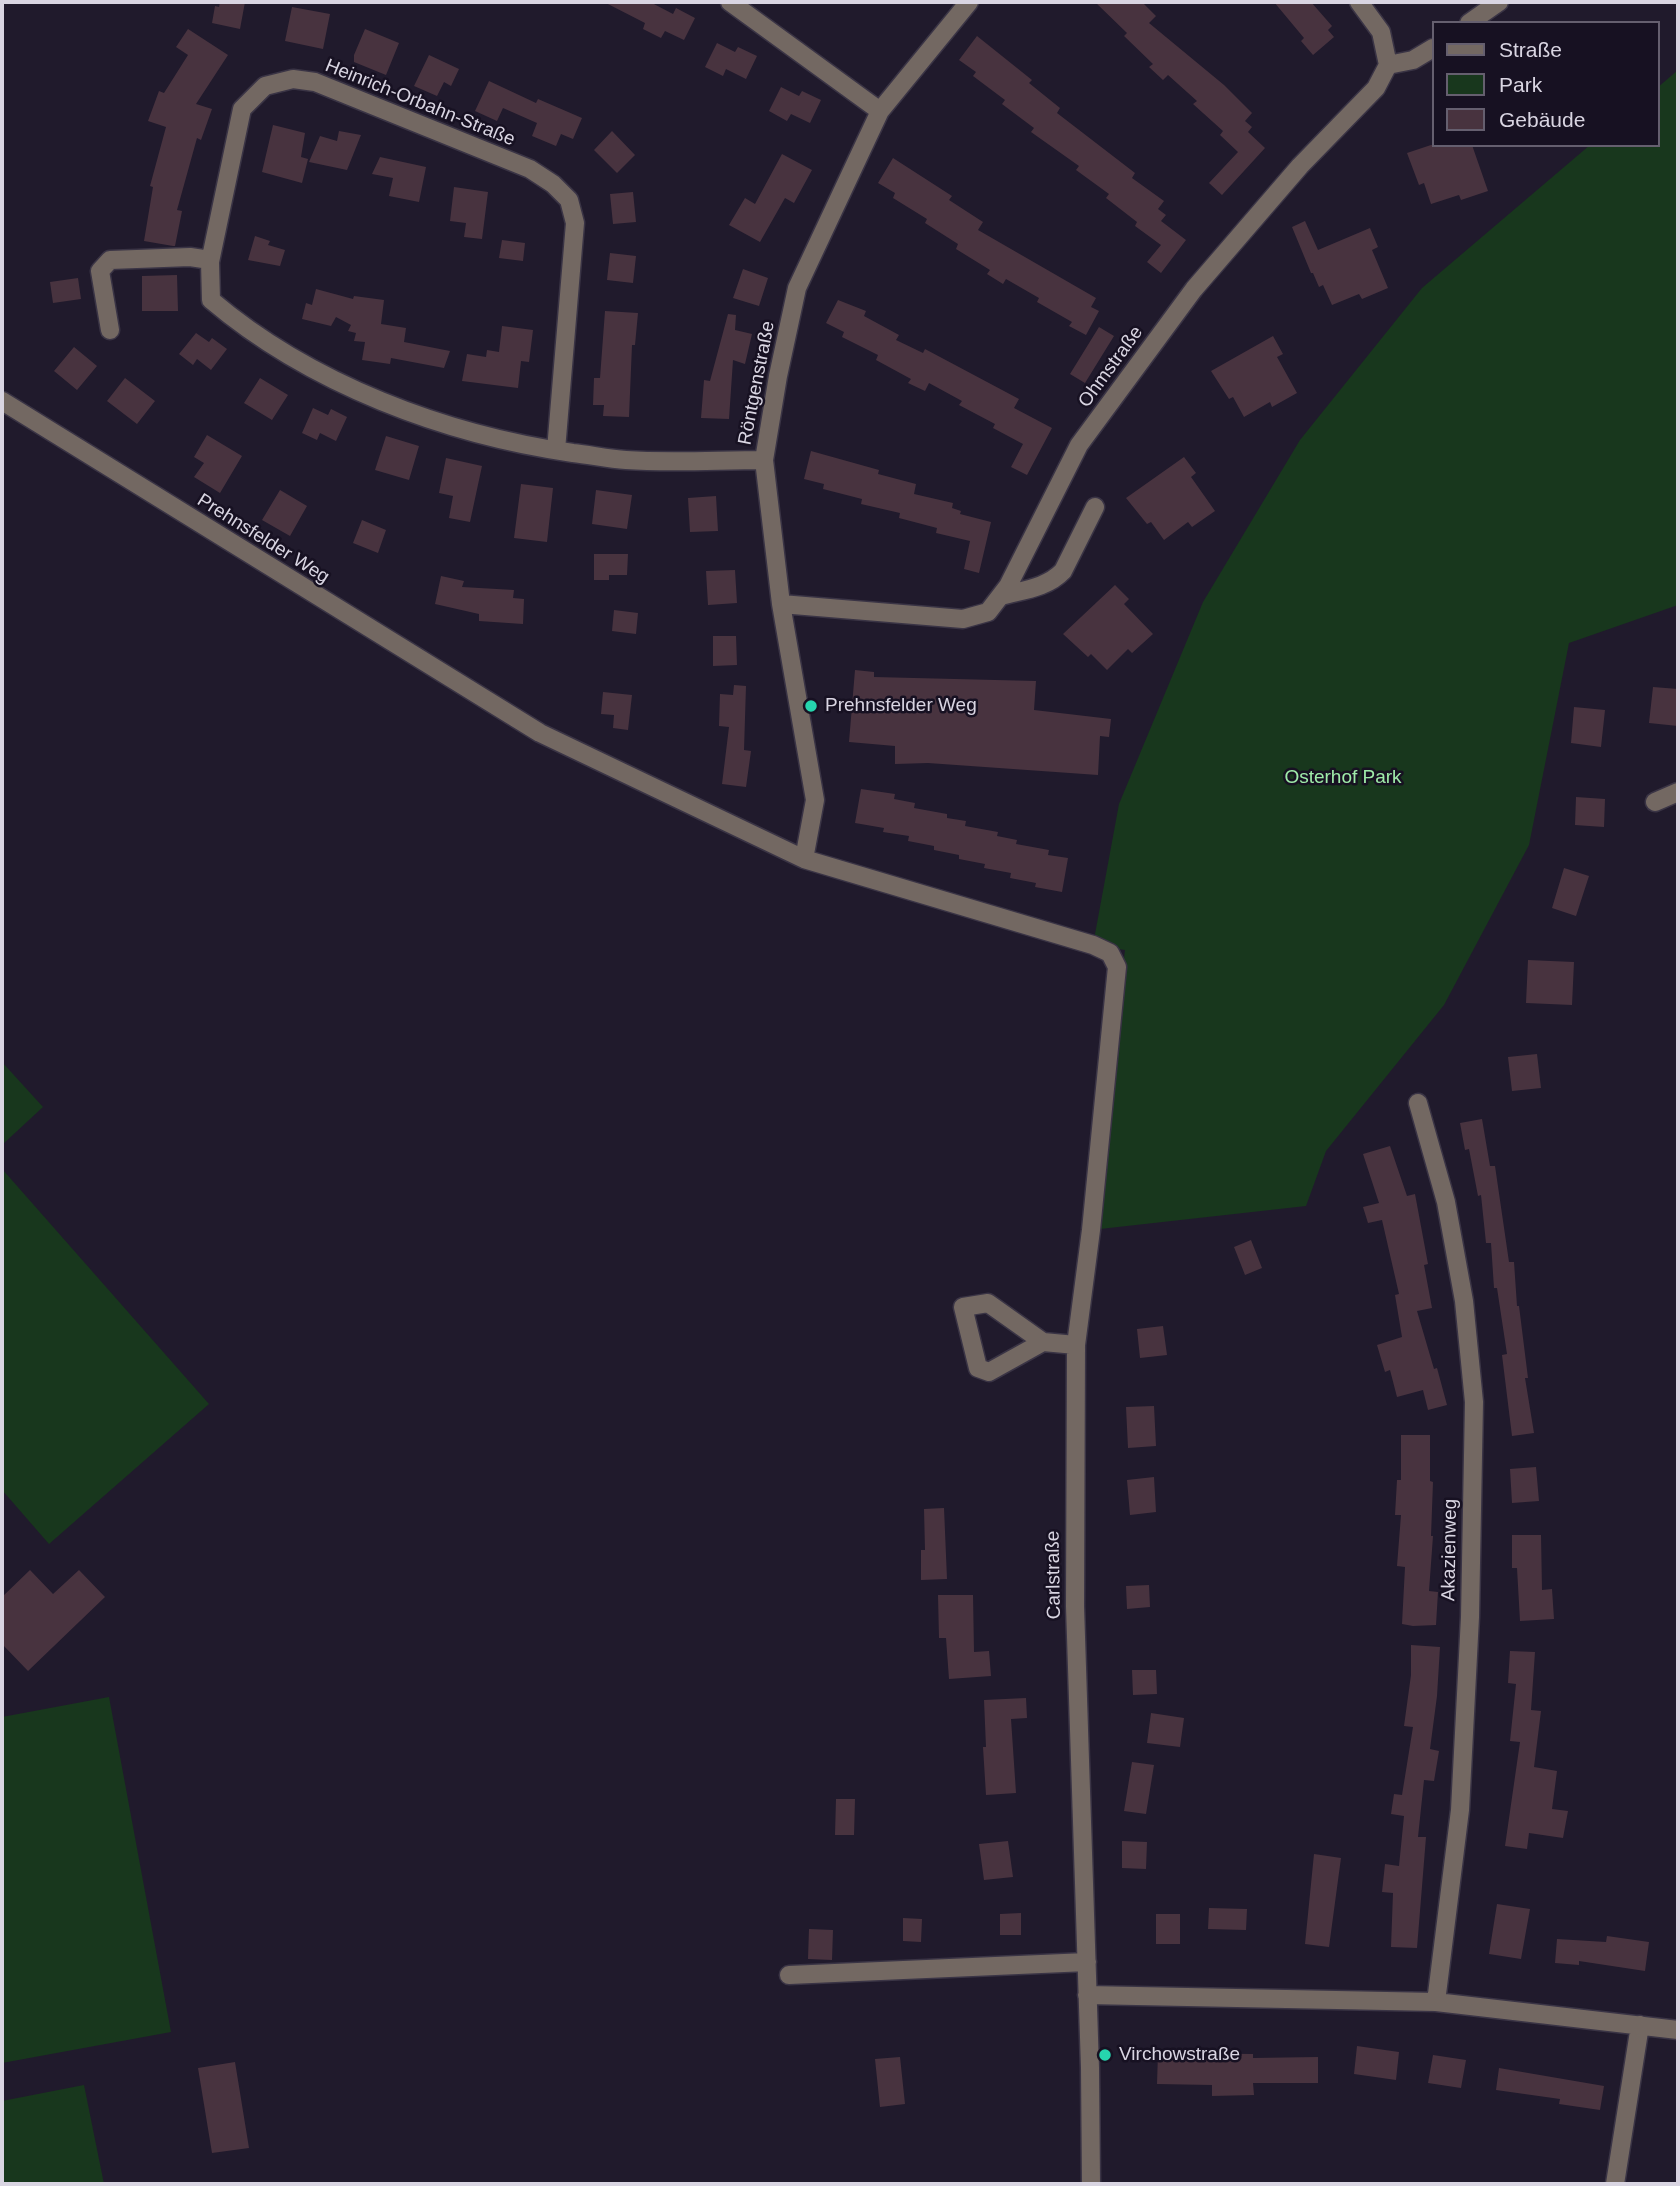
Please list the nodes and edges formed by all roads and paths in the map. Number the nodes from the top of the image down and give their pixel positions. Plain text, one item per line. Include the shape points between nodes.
1 (730, 2) edge
2 (969, 2) edge
3 (1359, 2) edge
4 (1499, 2) edge
5 (1472, 21) edge
6 (1432, 49) edge
7 (1388, 65) junction
8 (880, 110) junction
9 (210, 260) junction
10 (110, 330) dead end
11 (2, 401) edge
12 (556, 450) junction
13 (764, 460) junction
14 (1095, 507) dead end
15 (1001, 596) junction
16 (781, 604) junction
17 (1678, 792) edge
18 (1655, 802) dead end
19 (804, 859) junction
20 (1117, 967) joint
21 (1418, 1103) dead end
22 (1043, 1342) junction
23 (1076, 1345) junction
24 (1087, 1962) junction
25 (789, 1975) dead end
26 (1087, 1995) junction
27 (1436, 2002) junction
28 (1640, 2025) junction
29 (1678, 2030) edge
30 (1091, 2184) edge
31 (1615, 2184) edge

1 - 8 street
2 - 8 street, Röntgenstraße
3 - 7 street via 1381,32
4 - 5 street
6 - 7 street via 1413,60
7 - 15 street, Ohmstraße via 1376,88 1300,166 1194,289 1079,445
8 - 13 street, Röntgenstraße via 797,288
9 - 10 street via 110,260 100,271
9 - 12 street, Heinrich-Orbahn-Straße via 211,300 237,322 312,368 408,412 488,437
9 - 12 street, Heinrich-Orbahn-Straße via 242,109 265,86 293,79 315,82 530,169 569,200 575,223
11 - 19 street, Prehnsfelder Weg via 540,733
12 - 13 street, Heinrich-Orbahn-Straße via 625,460
13 - 16 street, Röntgenstraße
14 - 15 street via 1056,579
15 - 16 street, Ohmstraße via 988,612 963,620
16 - 19 street, Röntgenstraße via 815,800
17 - 18 street
19 - 20 street, Prehnsfelder Weg via 1093,945 1111,953
20 - 23 street, Carlstraße
21 - 27 street, Akazienweg via 1448,1214 1464,1301 1474,1402 1461,1797
22 - 22 street via 988,1303 963,1307 978,1368 989,1372
22 - 23 street
23 - 24 street, Carlstraße via 1075,1606
24 - 25 street
24 - 26 street, Carlstraße
26 - 27 street
26 - 30 street, Carlstraße
27 - 28 street
28 - 29 street
28 - 31 street

